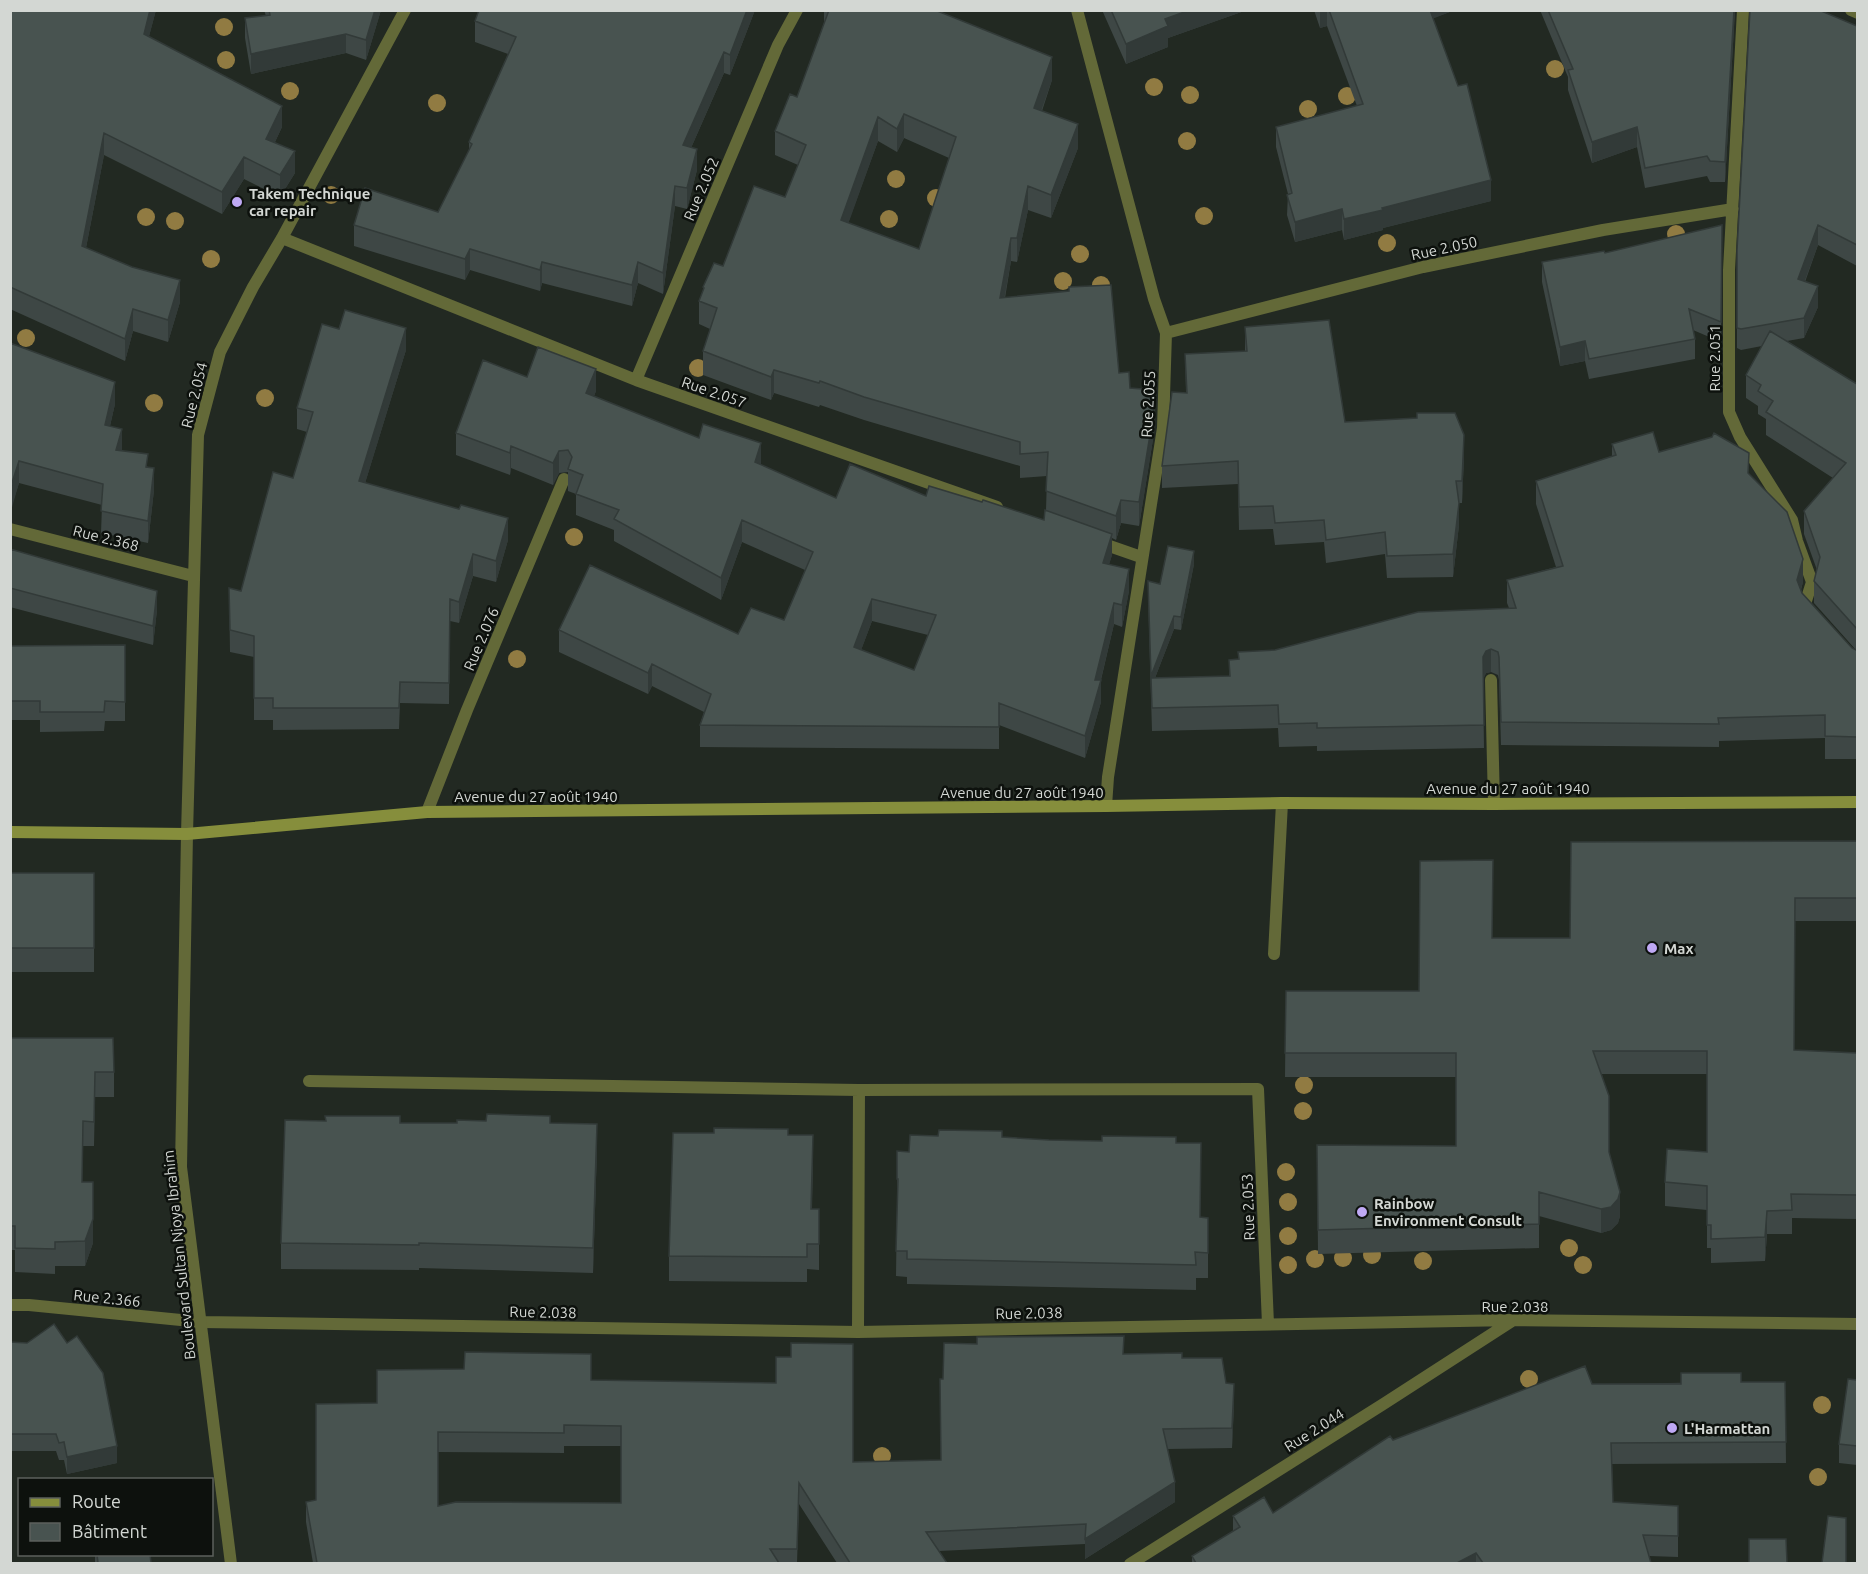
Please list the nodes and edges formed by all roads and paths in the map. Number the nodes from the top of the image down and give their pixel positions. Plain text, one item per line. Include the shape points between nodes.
1 (405, 10) edge
2 (797, 10) edge
3 (1077, 10) edge
4 (1743, 10) edge
5 (1851, 10) edge
6 (1857, 13) edge
7 (1733, 209) junction
8 (282, 238) junction
9 (1166, 333) junction
10 (636, 380) junction
11 (564, 479) edge
12 (1007, 510) edge
13 (10, 529) edge
14 (1085, 538) edge
15 (1142, 557) junction
16 (193, 576) junction
17 (1817, 621) edge
18 (1491, 680) edge
19 (1857, 802) edge
20 (1282, 803) junction
21 (1494, 804) junction
22 (1106, 806) junction
23 (427, 812) junction
24 (10, 832) edge
25 (187, 834) junction
26 (1274, 954) dead end
27 (309, 1081) dead end
28 (859, 1090) junction
29 (10, 1305) edge
30 (1513, 1320) junction
31 (201, 1322) junction
32 (1268, 1323) junction
33 (1857, 1324) edge
34 (858, 1332) junction
35 (231, 1563) edge
36 (1130, 1563) edge

1 - 8 street, Rue 2.054
2 - 10 street, Rue 2.052 via 778,45
3 - 9 street, Rue 2.055
4 - 7 street, Rue 2.051
5 - 6 street
7 - 9 street, Rue 2.050 via 1603,230 1423,267
7 - 17 street, Rue 2.051 via 1729,412 1740,437 1792,520 1812,582 1805,604
8 - 10 street, Rue 2.057
8 - 16 street, Rue 2.054 via 220,352 198,435
9 - 15 street, Rue 2.055 via 1163,428
10 - 12 street, Rue 2.057
11 - 23 street, Rue 2.076
13 - 16 street, Rue 2.368
14 - 15 street
15 - 22 street, Rue 2.055
16 - 25 street, Rue 2.054
18 - 21 street
19 - 21 main road, Avenue du 27 août 1940
20 - 21 main road, Avenue du 27 août 1940
20 - 22 main road, Avenue du 27 août 1940
20 - 26 street
22 - 23 main road, Avenue du 27 août 1940
23 - 25 main road, Avenue du 27 août 1940
24 - 25 main road, Avenue du 27 août 1940
25 - 31 street, Boulevard Sultan Njoya Ibrahim via 181,1167
27 - 28 street
28 - 32 street, Rue 2.053 via 1258,1089
28 - 34 street
29 - 31 street, Rue 2.366
30 - 32 street, Rue 2.038
30 - 33 street, Rue 2.038
30 - 36 street, Rue 2.044
31 - 34 street, Rue 2.038
31 - 35 street, Boulevard Sultan Njoya Ibrahim
32 - 34 street, Rue 2.038

